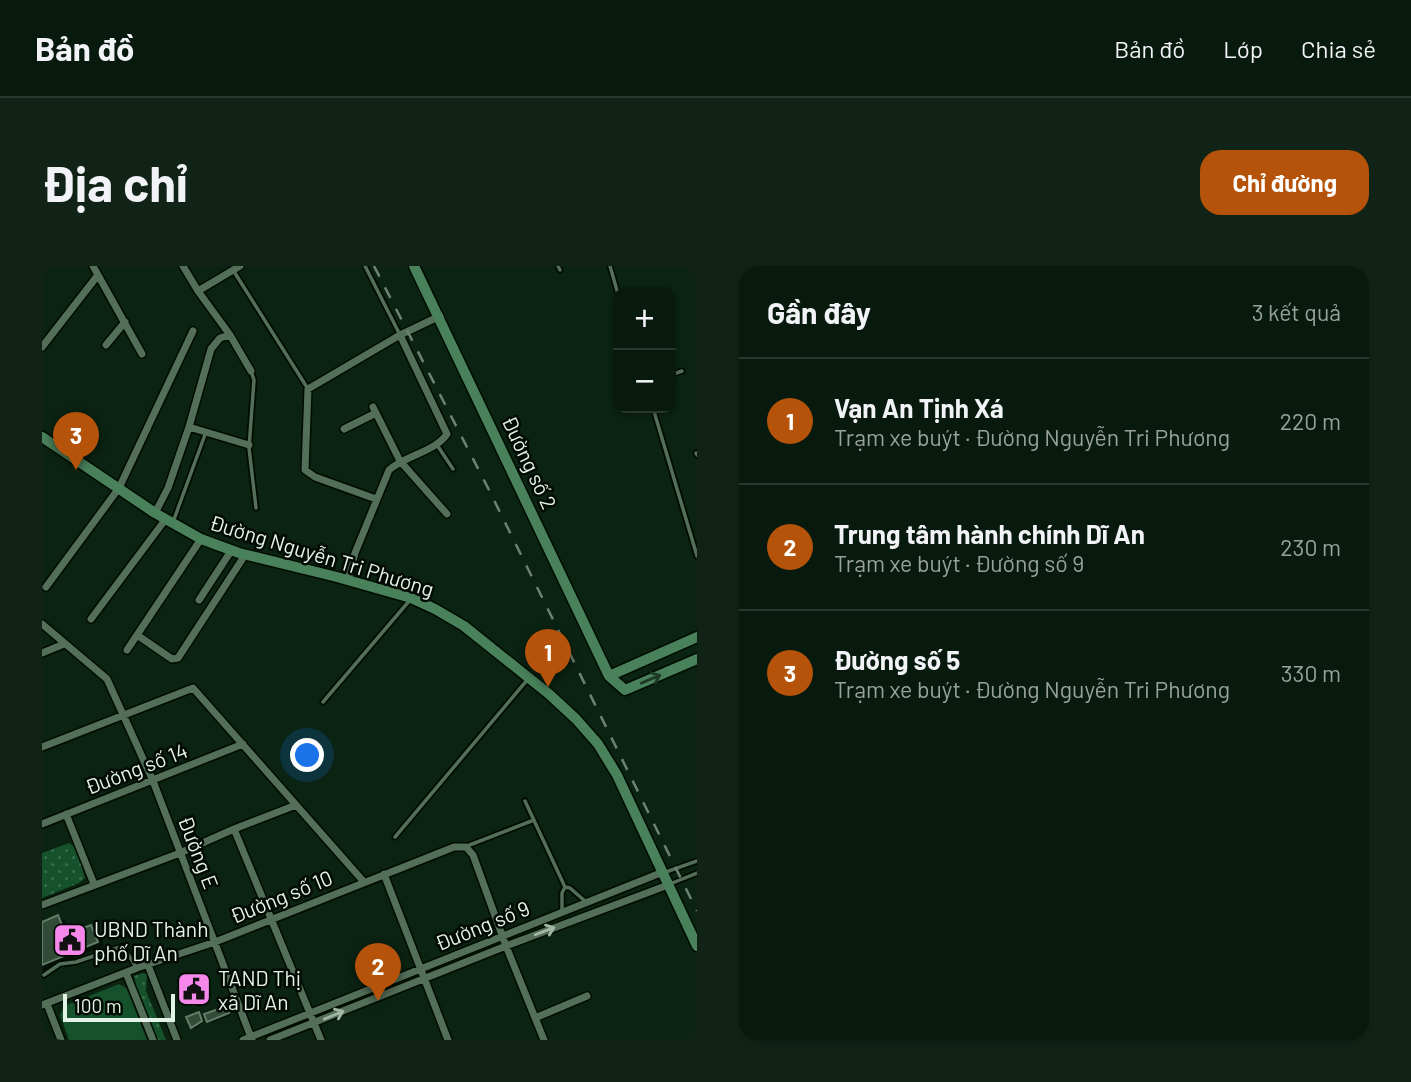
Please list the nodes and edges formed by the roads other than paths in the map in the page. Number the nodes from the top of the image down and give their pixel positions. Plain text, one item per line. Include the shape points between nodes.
1 (93, 266) edge
2 (183, 266) edge
3 (365, 266) edge
4 (414, 266) edge
5 (610, 266) edge
6 (236, 268) edge
7 (98, 275) junction
8 (616, 287) edge
9 (198, 291) junction
10 (440, 316) junction
11 (125, 322) junction
12 (193, 331) dead end
13 (230, 335) junction
14 (400, 335) junction
15 (106, 345) dead end
16 (42, 347) edge
17 (142, 354) dead end
18 (251, 371) joint
19 (682, 371) dead end
20 (676, 373) edge
21 (308, 389) junction
22 (654, 413) edge
23 (86, 422) dead end
24 (190, 428) junction
25 (345, 429) dead end
26 (206, 432) junction
27 (42, 437) edge
28 (436, 444) junction
29 (249, 445) junction
30 (68, 454) junction
31 (400, 461) junction
32 (453, 469) dead end
33 (119, 488) junction
34 (376, 499) junction
35 (256, 508) dead end
36 (155, 513) junction
37 (447, 514) dead end
38 (169, 522) junction
39 (201, 540) junction
40 (231, 551) junction
41 (245, 555) junction
42 (697, 556) edge
43 (348, 580) junction
44 (46, 587) dead end
45 (411, 598) junction
46 (199, 600) dead end
47 (91, 619) dead end
48 (42, 624) edge
49 (138, 635) junction
50 (697, 637) edge
51 (64, 644) junction
52 (674, 647) junction
53 (127, 650) dead end
54 (42, 653) edge
55 (697, 659) edge
56 (683, 665) junction
57 (609, 676) junction
58 (529, 678) junction
59 (323, 702) dead end
60 (124, 716) junction
61 (243, 744) junction
62 (42, 747) edge
63 (153, 781) junction
64 (525, 801) dead end
65 (296, 805) junction
66 (66, 814) junction
67 (534, 820) junction
68 (42, 824) edge
69 (234, 829) junction
70 (395, 837) dead end
71 (466, 847) junction
72 (180, 853) junction
73 (697, 861) edge
74 (663, 872) junction
75 (697, 873) edge
76 (384, 874) junction
77 (364, 882) junction
78 (94, 884) junction
79 (668, 885) junction
80 (565, 887) junction
81 (586, 902) junction
82 (42, 905) edge
83 (562, 912) junction
84 (271, 919) junction
85 (502, 936) junction
86 (215, 942) junction
87 (506, 946) junction
88 (697, 946) edge
89 (148, 965) junction
90 (137, 968) junction
91 (421, 969) junction
92 (126, 973) junction
93 (44, 975) dead end
94 (425, 978) junction
95 (586, 996) dead end
96 (44, 1004) edge
97 (310, 1014) junction
98 (535, 1018) junction
99 (314, 1023) junction
100 (249, 1039) edge
101 (61, 1040) edge
102 (153, 1040) edge
103 (177, 1040) edge
104 (270, 1040) edge
105 (321, 1040) edge
106 (448, 1040) edge
107 (544, 1040) edge

1 - 7 street
2 - 9 street
3 - 14 lane
4 - 10 main road, Đường số 2
5 - 8 lane
6 - 9 street
6 - 21 lane
7 - 11 street
7 - 16 street
9 - 13 street
10 - 14 street
10 - 57 main road, Đường số 2
11 - 15 street
11 - 17 street
12 - 33 street
13 - 18 street
13 - 24 street via 220,338 211,349
14 - 21 street
14 - 28 street via 447,429 445,438
18 - 29 lane
19 - 20 lane
21 - 34 street via 305,470
22 - 42 lane
23 - 30 lane
24 - 26 street
24 - 36 street
25 - 31 street via 374,410
26 - 29 street
26 - 38 lane
27 - 30 main road, Đường Nguyễn Tri Phương
28 - 31 street
28 - 32 lane
29 - 35 lane
30 - 33 main road, Đường Nguyễn Tri Phương
31 - 34 street via 386,474
31 - 37 street
33 - 36 main road, Đường Nguyễn Tri Phương
33 - 44 street
34 - 43 street
36 - 38 main road, Đường Nguyễn Tri Phương
38 - 39 main road, Đường Nguyễn Tri Phương
38 - 47 street
39 - 40 main road, Đường Nguyễn Tri Phương
39 - 49 street
40 - 41 main road, Đường Nguyễn Tri Phương
40 - 46 street
41 - 43 main road, Đường Nguyễn Tri Phương
41 - 49 street via 178,657 173,659
43 - 45 main road, Đường Nguyễn Tri Phương
45 - 58 main road, Đường Nguyễn Tri Phương via 456,620
45 - 59 lane
48 - 51 street, Đường E
49 - 53 street
50 - 52 main road
51 - 54 street
51 - 60 street, Đường E via 107,679
52 - 56 main road
52 - 57 main road
55 - 56 main road
57 -> 56 main road via 625,690
58 - 70 lane
58 - 74 main road, Đường Nguyễn Tri Phương via 576,719 605,754
60 - 61 street via 193,688
60 - 62 street
60 - 63 street, Đường E
61 - 63 street, Đường số 14
61 - 65 street
63 - 66 street, Đường số 14
63 - 72 street, Đường E
64 - 67 lane
65 - 69 street
65 - 77 street
66 - 68 street, Đường số 14
66 - 78 street
67 - 71 lane
67 - 80 lane
69 - 72 street
69 - 84 street
71 - 76 street, Đường số 10
71 - 85 street
72 - 78 street
72 - 86 street, Đường E
73 - 74 lane, Đường số 9
74 - 79 main road, Đường Nguyễn Tri Phương
74 - 81 street, Đường số 9
75 - 79 lane, Đường số 9
76 - 77 street, Đường số 10
76 - 91 street
77 - 84 street, Đường số 10
78 - 82 street
87 -> 79 street, Đường số 9
79 - 88 main road, Đường Nguyễn Tri Phương
80 - 81 lane
80 - 83 lane
81 - 83 street, Đường số 9
83 - 85 street, Đường số 9
84 - 86 street, Đường số 10
84 - 97 street
85 - 87 street
85 - 91 street, Đường số 9
86 - 89 street, Đường số 10
86 - 100 street, Đường E
87 - 94 street, Đường số 9
87 - 98 street
89 - 90 street, Đường số 10
89 - 103 street
90 - 92 street, Đường số 10
90 - 93 lane via 123,946 60,964
91 - 94 street
91 - 97 street, Đường số 9
92 - 96 street, Đường số 10
92 - 102 street
99 -> 94 street, Đường số 9
94 - 106 street
95 - 98 street
96 - 101 street
97 - 99 street
97 - 100 street, Đường số 9
98 - 107 street
99 - 104 street, Đường số 9
99 - 105 street

